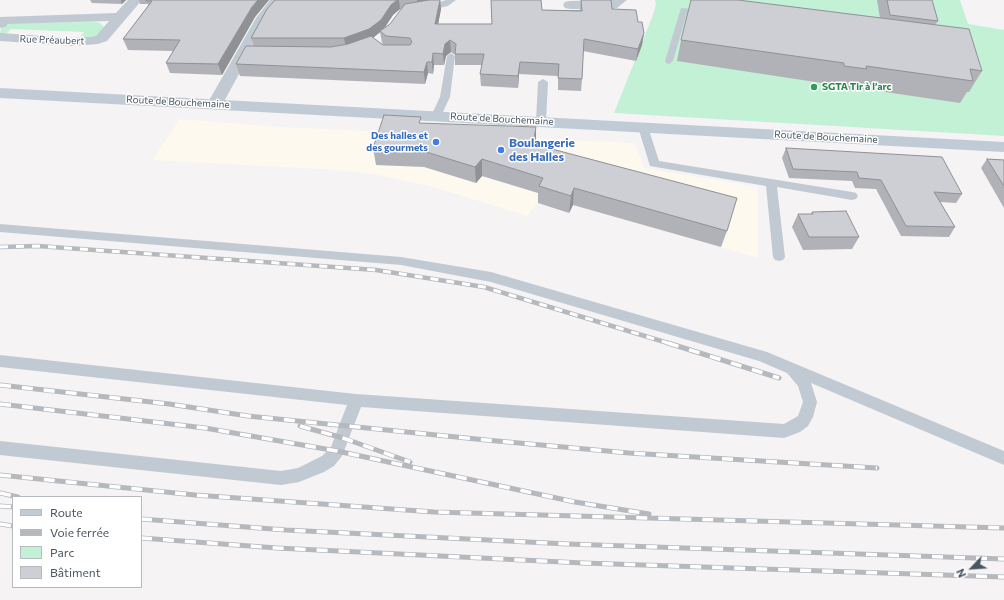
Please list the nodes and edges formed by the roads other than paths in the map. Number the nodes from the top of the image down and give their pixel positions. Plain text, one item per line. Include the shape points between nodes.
1 (134, 0) edge
2 (277, 0) edge
3 (452, 0) edge
4 (620, 0) edge
5 (570, 5) dead end
6 (418, 11) edge
7 (716, 14) edge
8 (119, 18) junction
9 (0, 24) edge
10 (0, 37) edge
11 (451, 56) dead end
12 (669, 61) dead end
13 (543, 82) dead end
14 (0, 93) edge
15 (215, 104) junction
16 (436, 116) junction
17 (541, 121) junction
18 (643, 127) junction
19 (1004, 147) edge
20 (771, 182) junction
21 (852, 196) dead end
22 (0, 228) edge
23 (779, 257) dead end
24 (0, 361) edge
25 (788, 366) junction
26 (356, 400) junction
27 (0, 448) edge
28 (1004, 458) edge

1 - 8 street, Rue Préaubert
2 - 15 street via 263,18 248,53
3 - 6 lane
4 - 5 street via 612,5
7 - 12 lane via 684,10
8 - 9 street, Rue Préaubert via 4,20
8 - 10 street, Rue Préaubert via 102,38 93,41
11 - 16 lane via 445,97
13 - 17 lane
14 - 15 street, Route de Bouchemaine
15 - 16 street, Route de Bouchemaine
16 - 17 street, Route de Bouchemaine
17 - 18 street, Route de Bouchemaine
18 - 19 street, Route de Bouchemaine
18 - 20 lane via 654,164
20 - 21 lane
20 - 23 lane
22 - 25 lane via 409,262 491,277 755,353
24 - 26 lane
25 - 26 lane via 804,383 810,402 803,421 784,431
25 - 28 lane
26 - 27 lane via 337,451 328,461 299,475 281,478

